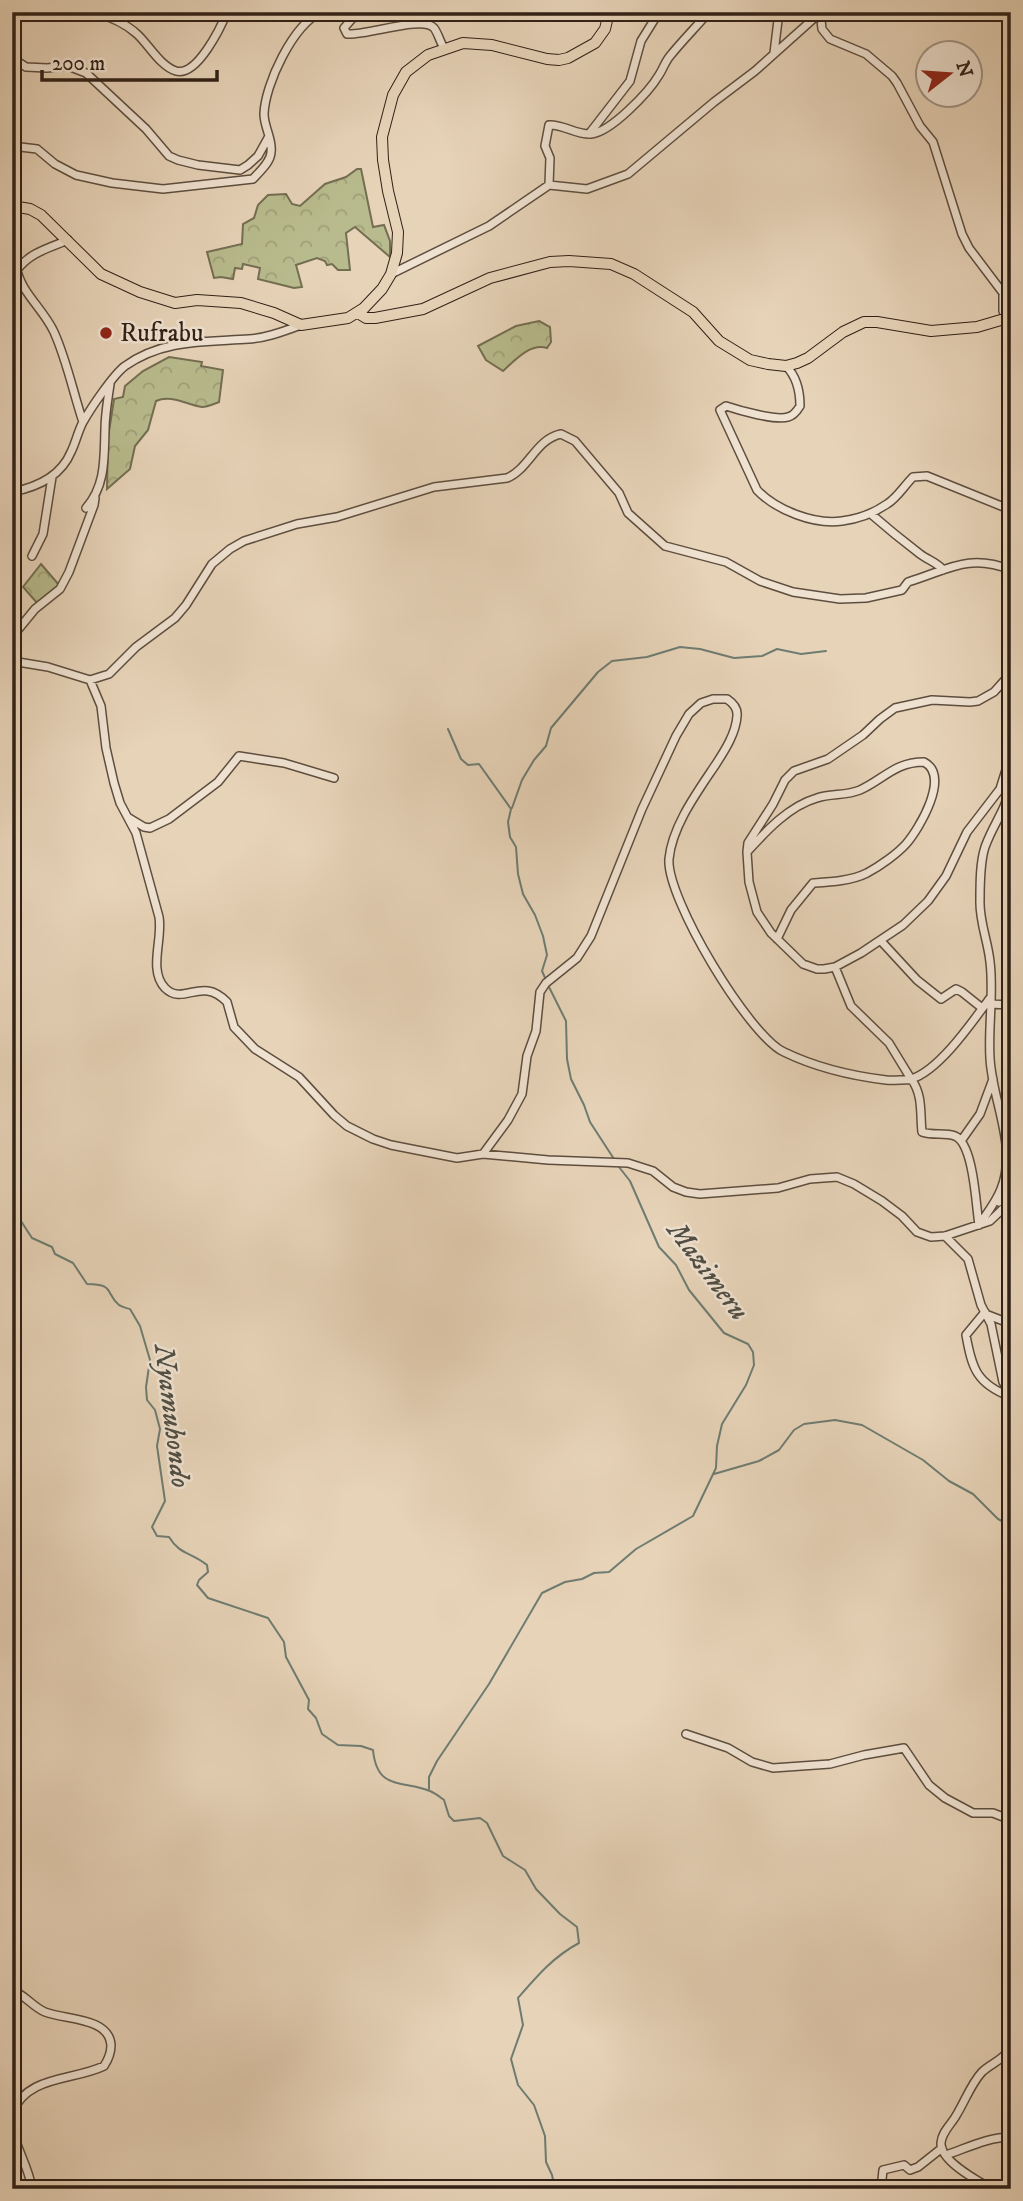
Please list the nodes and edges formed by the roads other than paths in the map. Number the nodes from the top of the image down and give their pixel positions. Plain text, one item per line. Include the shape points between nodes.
1 (93, 12) edge
2 (227, 12) edge
3 (321, 12) edge
4 (358, 12) edge
5 (609, 12) edge
6 (659, 12) edge
7 (709, 12) edge
8 (779, 12) edge
9 (818, 15) edge
10 (444, 48) junction
11 (774, 54) junction
12 (12, 58) edge
13 (589, 134) junction
14 (268, 137) junction
15 (12, 146) edge
16 (549, 185) junction
17 (12, 206) edge
18 (68, 240) junction
19 (391, 274) junction
20 (1011, 310) edge
21 (358, 313) junction
22 (1011, 317) edge
23 (301, 325) junction
24 (786, 366) junction
25 (110, 383) junction
26 (83, 422) junction
27 (52, 477) junction
28 (12, 492) edge
29 (95, 498) junction
30 (86, 508) dead end
31 (1011, 510) edge
32 (871, 514) junction
33 (32, 556) dead end
34 (943, 570) junction
35 (1011, 570) edge
36 (12, 636) edge
37 (12, 661) edge
38 (1011, 673) edge
39 (90, 680) junction
40 (1011, 751) edge
41 (1010, 760) edge
42 (334, 778) dead end
43 (1011, 783) edge
44 (129, 817) junction
45 (747, 852) junction
46 (777, 939) junction
47 (881, 941) junction
48 (835, 967) junction
49 (987, 1003) junction
50 (1011, 1005) edge
51 (993, 1078) junction
52 (911, 1079) junction
53 (961, 1141) junction
54 (483, 1154) junction
55 (1011, 1186) edge
56 (1011, 1201) edge
57 (982, 1224) junction
58 (945, 1236) junction
59 (986, 1313) junction
60 (1011, 1327) edge
61 (1011, 1395) edge
62 (686, 1734) dead end
63 (1011, 1819) edge
64 (12, 1990) edge
65 (1011, 2048) edge
66 (12, 2113) edge
67 (12, 2127) edge
68 (1011, 2137) edge
69 (944, 2151) junction
70 (32, 2189) edge
71 (881, 2189) edge
72 (992, 2189) edge

1 - 2 street via 135,31 165,65 177,71 197,62 219,34
3 - 14 street via 312,16 280,61 264,115
4 - 10 street via 344,28 347,33 426,23
5 - 10 main road via 595,43 559,60 492,45 463,43
6 - 13 street via 641,41 630,80
7 - 13 street via 626,113 604,130
8 - 11 street
9 - 11 street
9 - 20 street via 831,40 871,57 897,83 933,142 962,234 1003,293 1003,311
10 - 19 main road via 406,72 385,121 383,160 398,232
11 - 16 street via 623,177 587,189
12 - 14 street via 26,67 68,66 86,73 178,160 240,170 257,157
13 - 16 street via 549,125 545,146 550,158
14 - 15 street via 272,153 253,179 163,189 76,175 37,149
16 - 19 street via 489,226
17 - 18 main road via 41,215
18 - 23 main road via 101,274 140,292 175,303 241,303
18 - 26 street via 32,256 17,270 19,281 53,330
19 - 21 main road
21 - 23 main road
21 - 24 main road via 375,318 423,309 490,278 550,262 611,264 686,307 710,334 738,354 755,362
22 - 24 main road via 977,327 931,331 864,322 808,358
23 - 25 street via 262,337 163,347 124,367
24 - 32 street via 800,394 800,406 791,416 756,415 724,406 720,410 757,490 793,513 821,520 841,522
25 - 26 street
25 - 29 street via 103,471
26 - 27 street via 70,455
27 - 28 street
27 - 33 street via 43,534
29 - 30 street
29 - 36 street via 60,589
31 - 32 street via 919,475
32 - 34 street
34 - 35 street via 970,561
34 - 39 street via 877,597 840,599 760,582 726,562 662,545 628,513 619,493 575,441 561,434 549,438 507,478 434,487 244,541 212,564 175,618 109,674
37 - 39 street
38 - 45 street via 978,701 932,700 895,708 828,759 794,771 777,792
39 - 44 street via 101,706 114,783
40 - 41 street
41 - 47 street via 1000,789 973,824 940,885 911,918
42 - 44 street via 239,756 218,782 159,825 144,827
43 - 49 street via 983,855 979,904 992,975
44 - 54 street via 159,918 158,968 166,988 182,995 208,991 224,999 234,1027 255,1049 299,1077 334,1115 368,1138 457,1158
45 - 46 street via 757,912
45 - 46 street via 800,805 818,797 854,792 905,764 926,763 931,769 933,797 904,846 866,873 813,883 791,910
46 - 48 street via 810,967
47 - 48 street
47 - 49 street via 940,999 957,989
48 - 52 street via 851,1006 892,1048
49 - 50 street
49 - 51 street
49 - 52 street via 938,1060
51 - 53 street via 980,1114
51 - 57 street via 1005,1134 1006,1170 999,1195
52 - 53 street via 920,1101 922,1132
52 - 54 street via 862,1076 777,1049 724,982 686,918 669,858 681,820 727,746 738,715 727,699 713,699 689,713 676,736 591,936 577,957 540,992 522,1094
53 - 57 street
54 - 58 street via 637,1164 673,1187 700,1194 765,1190 837,1177 888,1204 917,1233
55 - 57 street
56 - 57 street
57 - 58 street
58 - 59 street via 968,1259
59 - 60 street
59 - 61 street via 1003,1382
59 - 61 street via 966,1335 970,1357 992,1390
62 - 63 street via 773,1768 830,1764 904,1748 929,1785 945,1798 973,1813
64 - 66 street via 42,2011 103,2029 111,2049 104,2066 36,2086
65 - 69 street via 976,2080 945,2132
67 - 70 street
68 - 69 street
69 - 71 street via 910,2170 904,2165 883,2170
69 - 72 street via 958,2168

